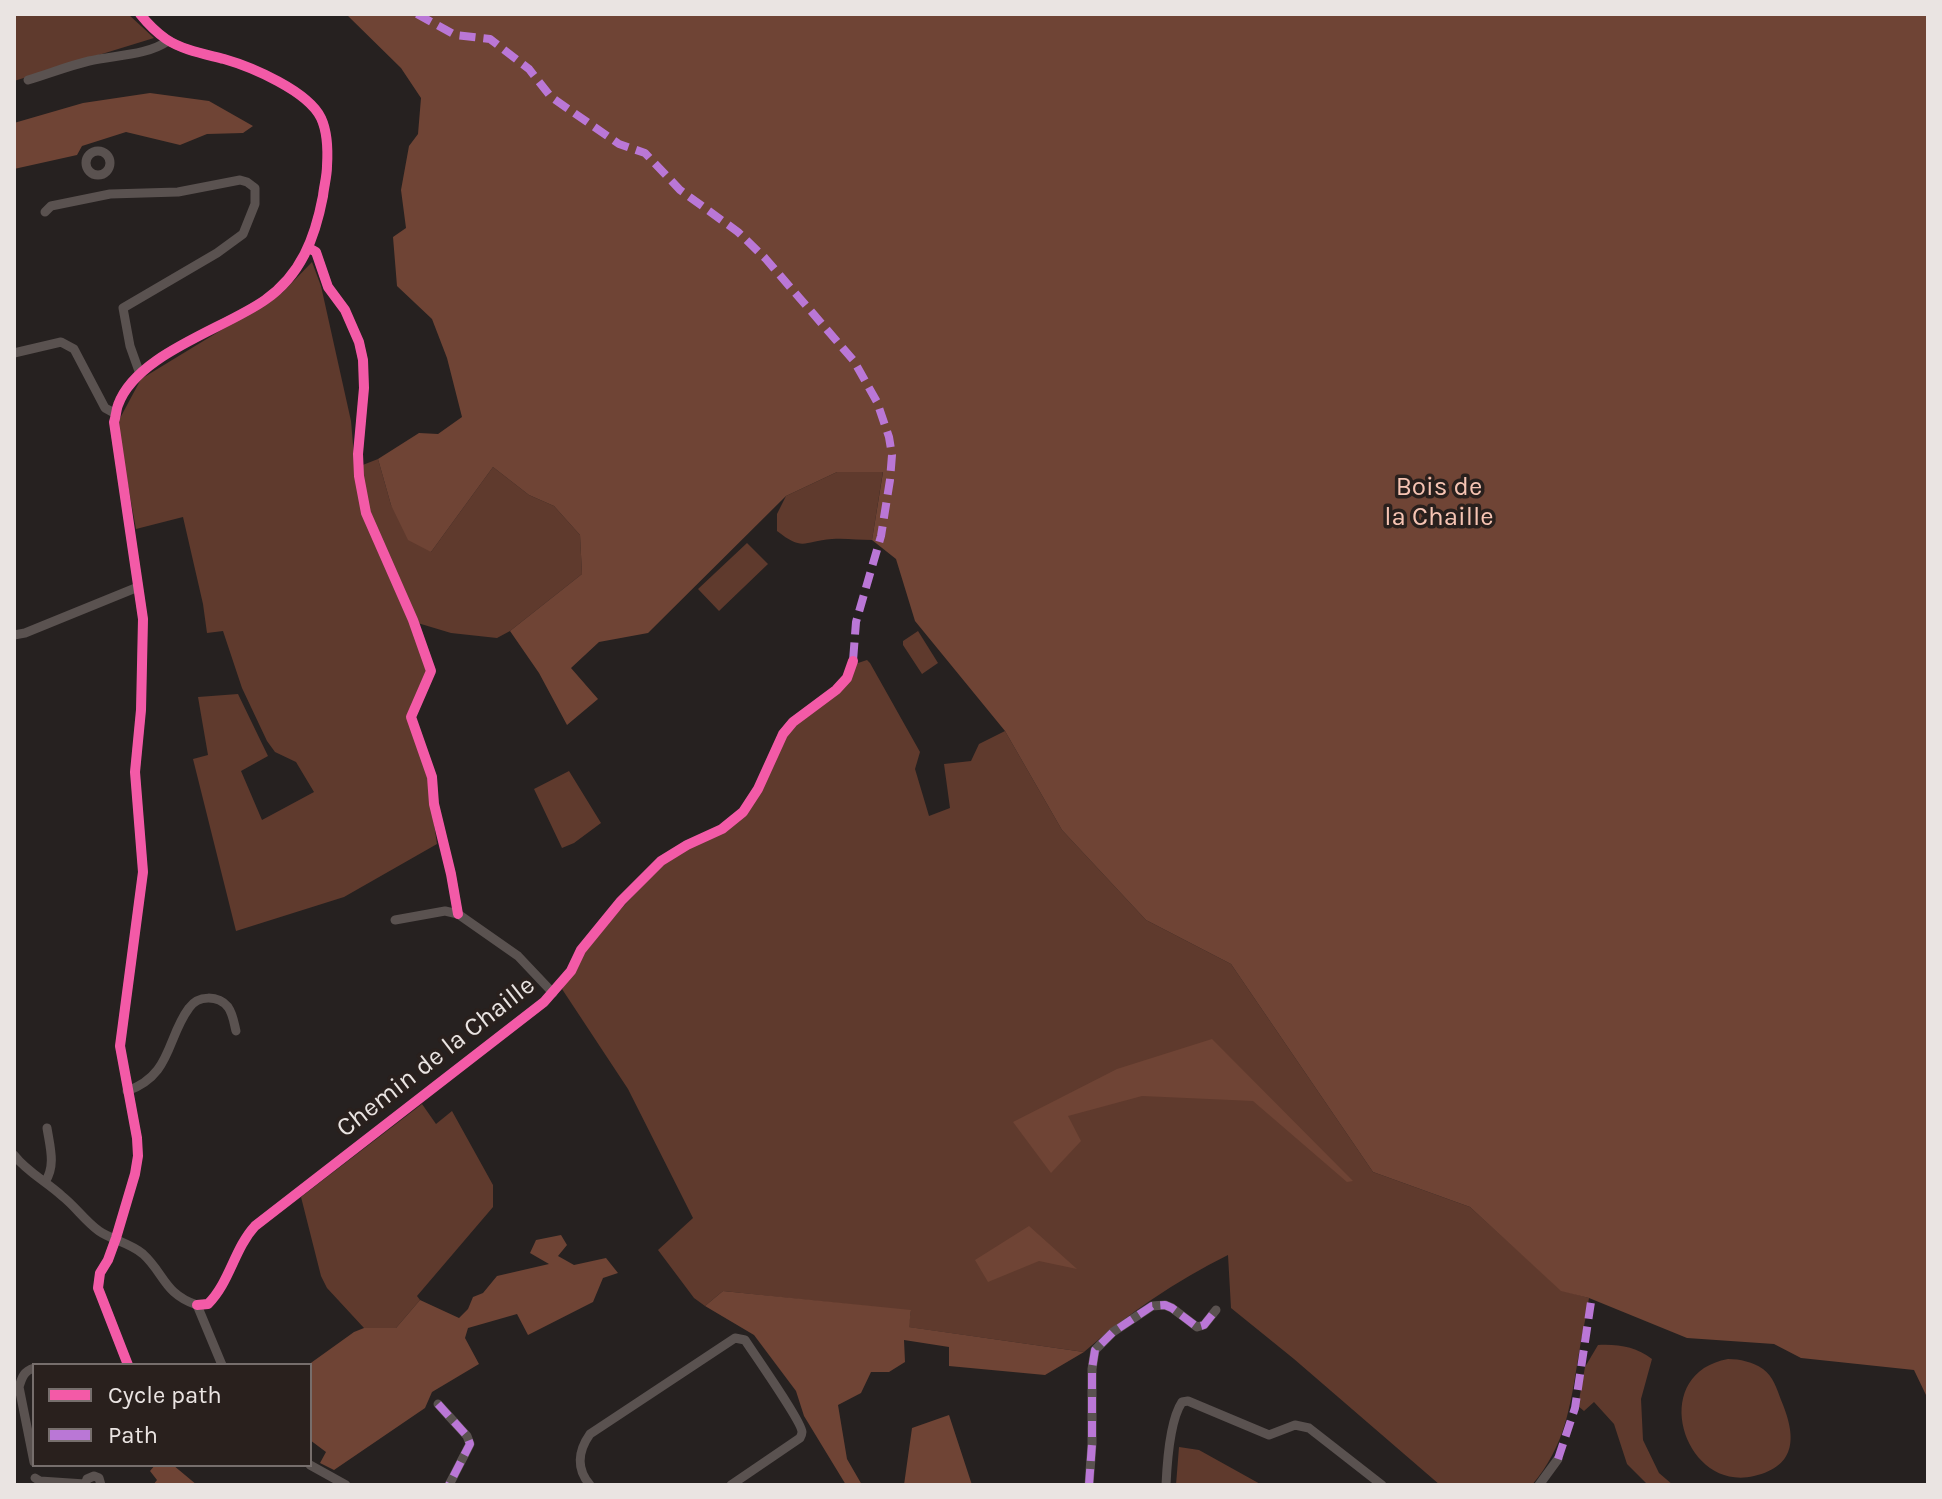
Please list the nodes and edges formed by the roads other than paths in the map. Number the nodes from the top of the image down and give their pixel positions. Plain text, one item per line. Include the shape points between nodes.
1 (140, 14) edge
2 (168, 41) junction
3 (28, 80) dead end
4 (102, 174) dead end
5 (110, 194) junction
6 (45, 212) dead end
7 (309, 248) junction
8 (14, 353) edge
9 (140, 374) junction
10 (116, 414) junction
11 (138, 587) junction
12 (14, 635) edge
13 (853, 661) dead end
14 (458, 914) junction
15 (395, 920) dead end
16 (553, 993) junction
17 (236, 1031) dead end
18 (127, 1091) junction
19 (47, 1128) dead end
20 (14, 1155) edge
21 (45, 1182) junction
22 (116, 1238) junction
23 (197, 1305) junction
24 (1216, 1310) dead end
25 (127, 1363) edge
26 (221, 1363) edge
27 (14, 1368) edge
28 (32, 1369) edge
29 (22, 1377) junction
30 (438, 1404) dead end
31 (32, 1454) edge
32 (1558, 1459) dead end
33 (312, 1466) edge
34 (32, 1482) edge
35 (85, 1485) edge
36 (101, 1485) edge
37 (346, 1485) edge
38 (449, 1485) edge
39 (590, 1485) edge
40 (731, 1485) edge
41 (1089, 1485) edge
42 (1166, 1485) edge
43 (1382, 1485) edge
44 (1539, 1485) edge

1 - 2 street
2 - 3 street
2 - 7 street via 257,71 316,110 327,139 328,169
4 - 5 street
5 - 6 street via 51,206
5 - 9 street via 178,192 240,180 255,188 255,204 243,234 123,308
7 - 9 street via 266,300
7 - 14 street via 316,252 328,287 359,342 364,388 359,476 366,513 431,671 411,717 432,777
8 - 10 street via 61,342 74,349 105,408
9 - 10 street
10 - 11 street
11 - 12 street
11 - 18 street via 143,636 135,772 143,872 120,1036
13 - 16 street, Chemin de la Chaille via 836,690 783,734 743,812 661,861 621,901
14 - 15 street via 445,911
14 - 16 street via 518,956
16 - 23 street, Chemin de la Chaille via 255,1226 215,1297
17 - 18 street via 225,1004 198,1000 189,1007 154,1074
18 - 22 street via 138,1156
19 - 21 street via 52,1167
20 - 21 street
21 - 22 street via 100,1232
22 - 23 street via 143,1254 170,1289
22 - 25 street via 98,1288
23 - 26 street
24 - 41 street via 1197,1327 1172,1308 1152,1306 1095,1350
27 - 29 street
28 - 29 street
29 - 31 street via 20,1397
30 - 38 street via 470,1444
32 - 44 street
33 - 37 street
34 - 35 street
35 - 36 street via 94,1476
39 - 40 street via 580,1468 583,1443 590,1434 735,1338 745,1340 802,1435
42 - 43 street via 1178,1408 1188,1401 1269,1435 1295,1425 1309,1428

